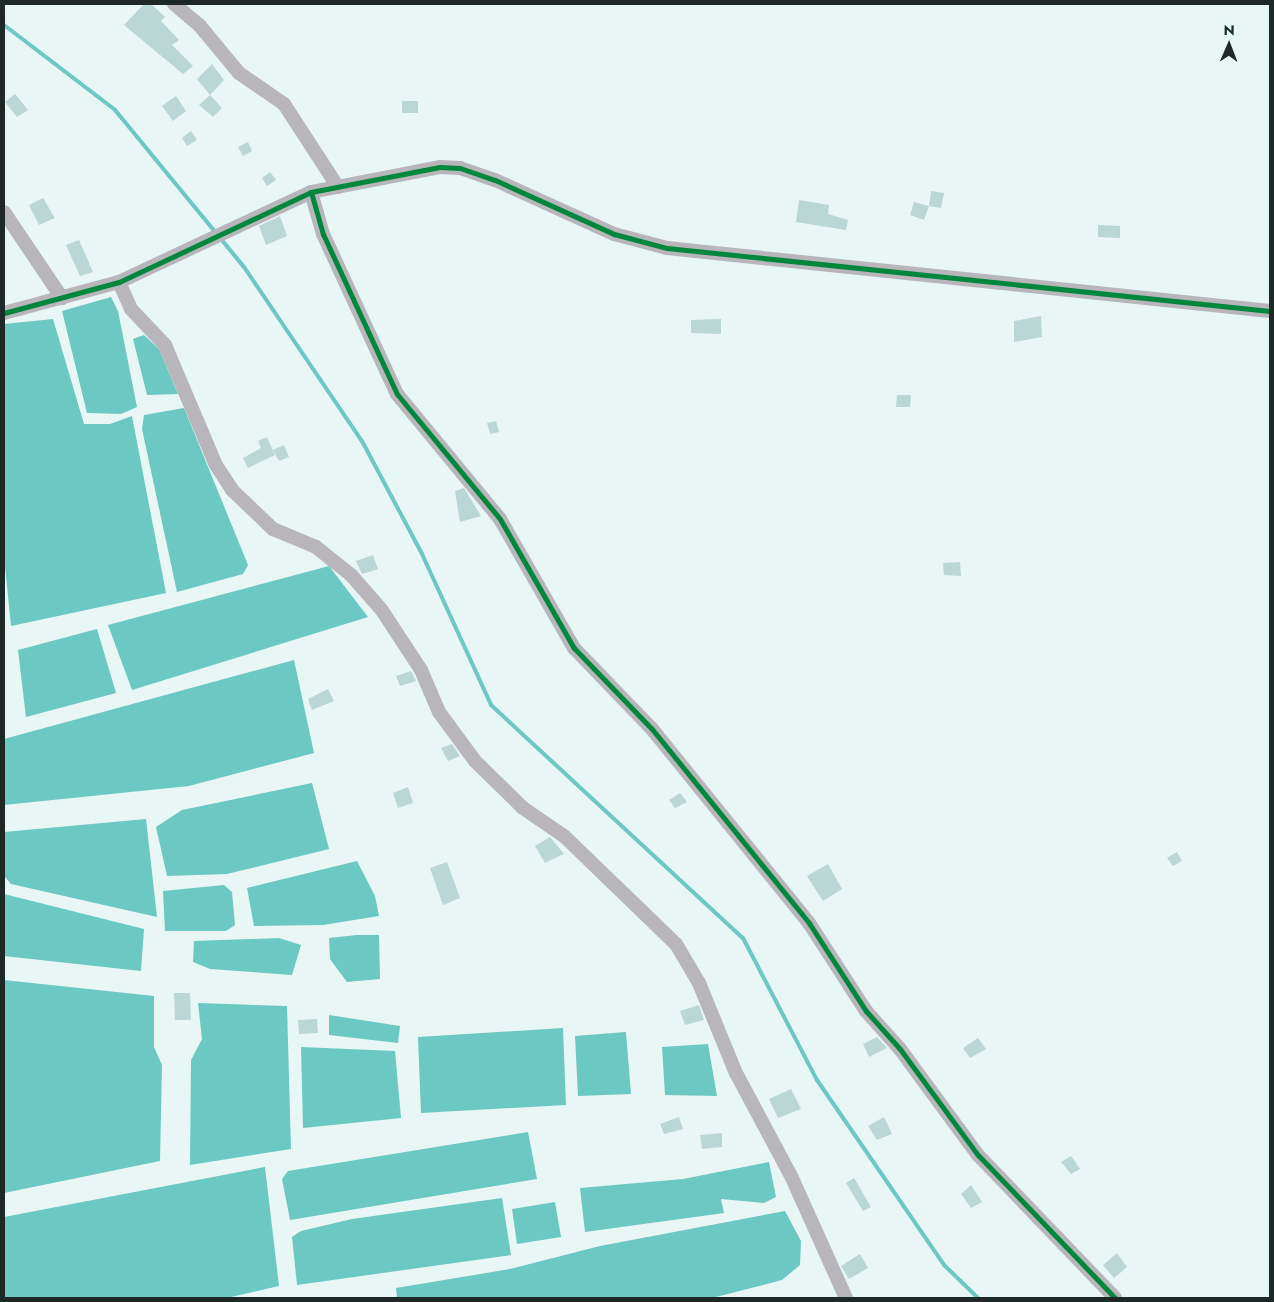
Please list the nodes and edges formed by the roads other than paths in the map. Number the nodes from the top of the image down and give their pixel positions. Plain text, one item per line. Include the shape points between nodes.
1 (174, 4) edge
2 (338, 186) junction
3 (311, 192) junction
4 (4, 212) edge
5 (119, 282) junction
6 (62, 298) junction
7 (1270, 311) edge
8 (4, 313) edge
9 (846, 1298) edge
10 (1115, 1298) edge

1 - 2 street via 200,26 239,73 284,104
2 - 3 street
2 - 7 street via 460,168 614,234 667,248
3 - 5 street
3 - 10 street via 323,234 397,394 500,519 574,648 652,729 798,909 866,1011 900,1049 978,1155
4 - 6 street
5 - 6 street
5 - 9 street via 131,309 165,345 216,465 232,490 273,529 316,547 351,575 381,609 421,670 439,712 475,761 522,808 564,836 676,944 699,983 736,1073 792,1178
6 - 8 street

